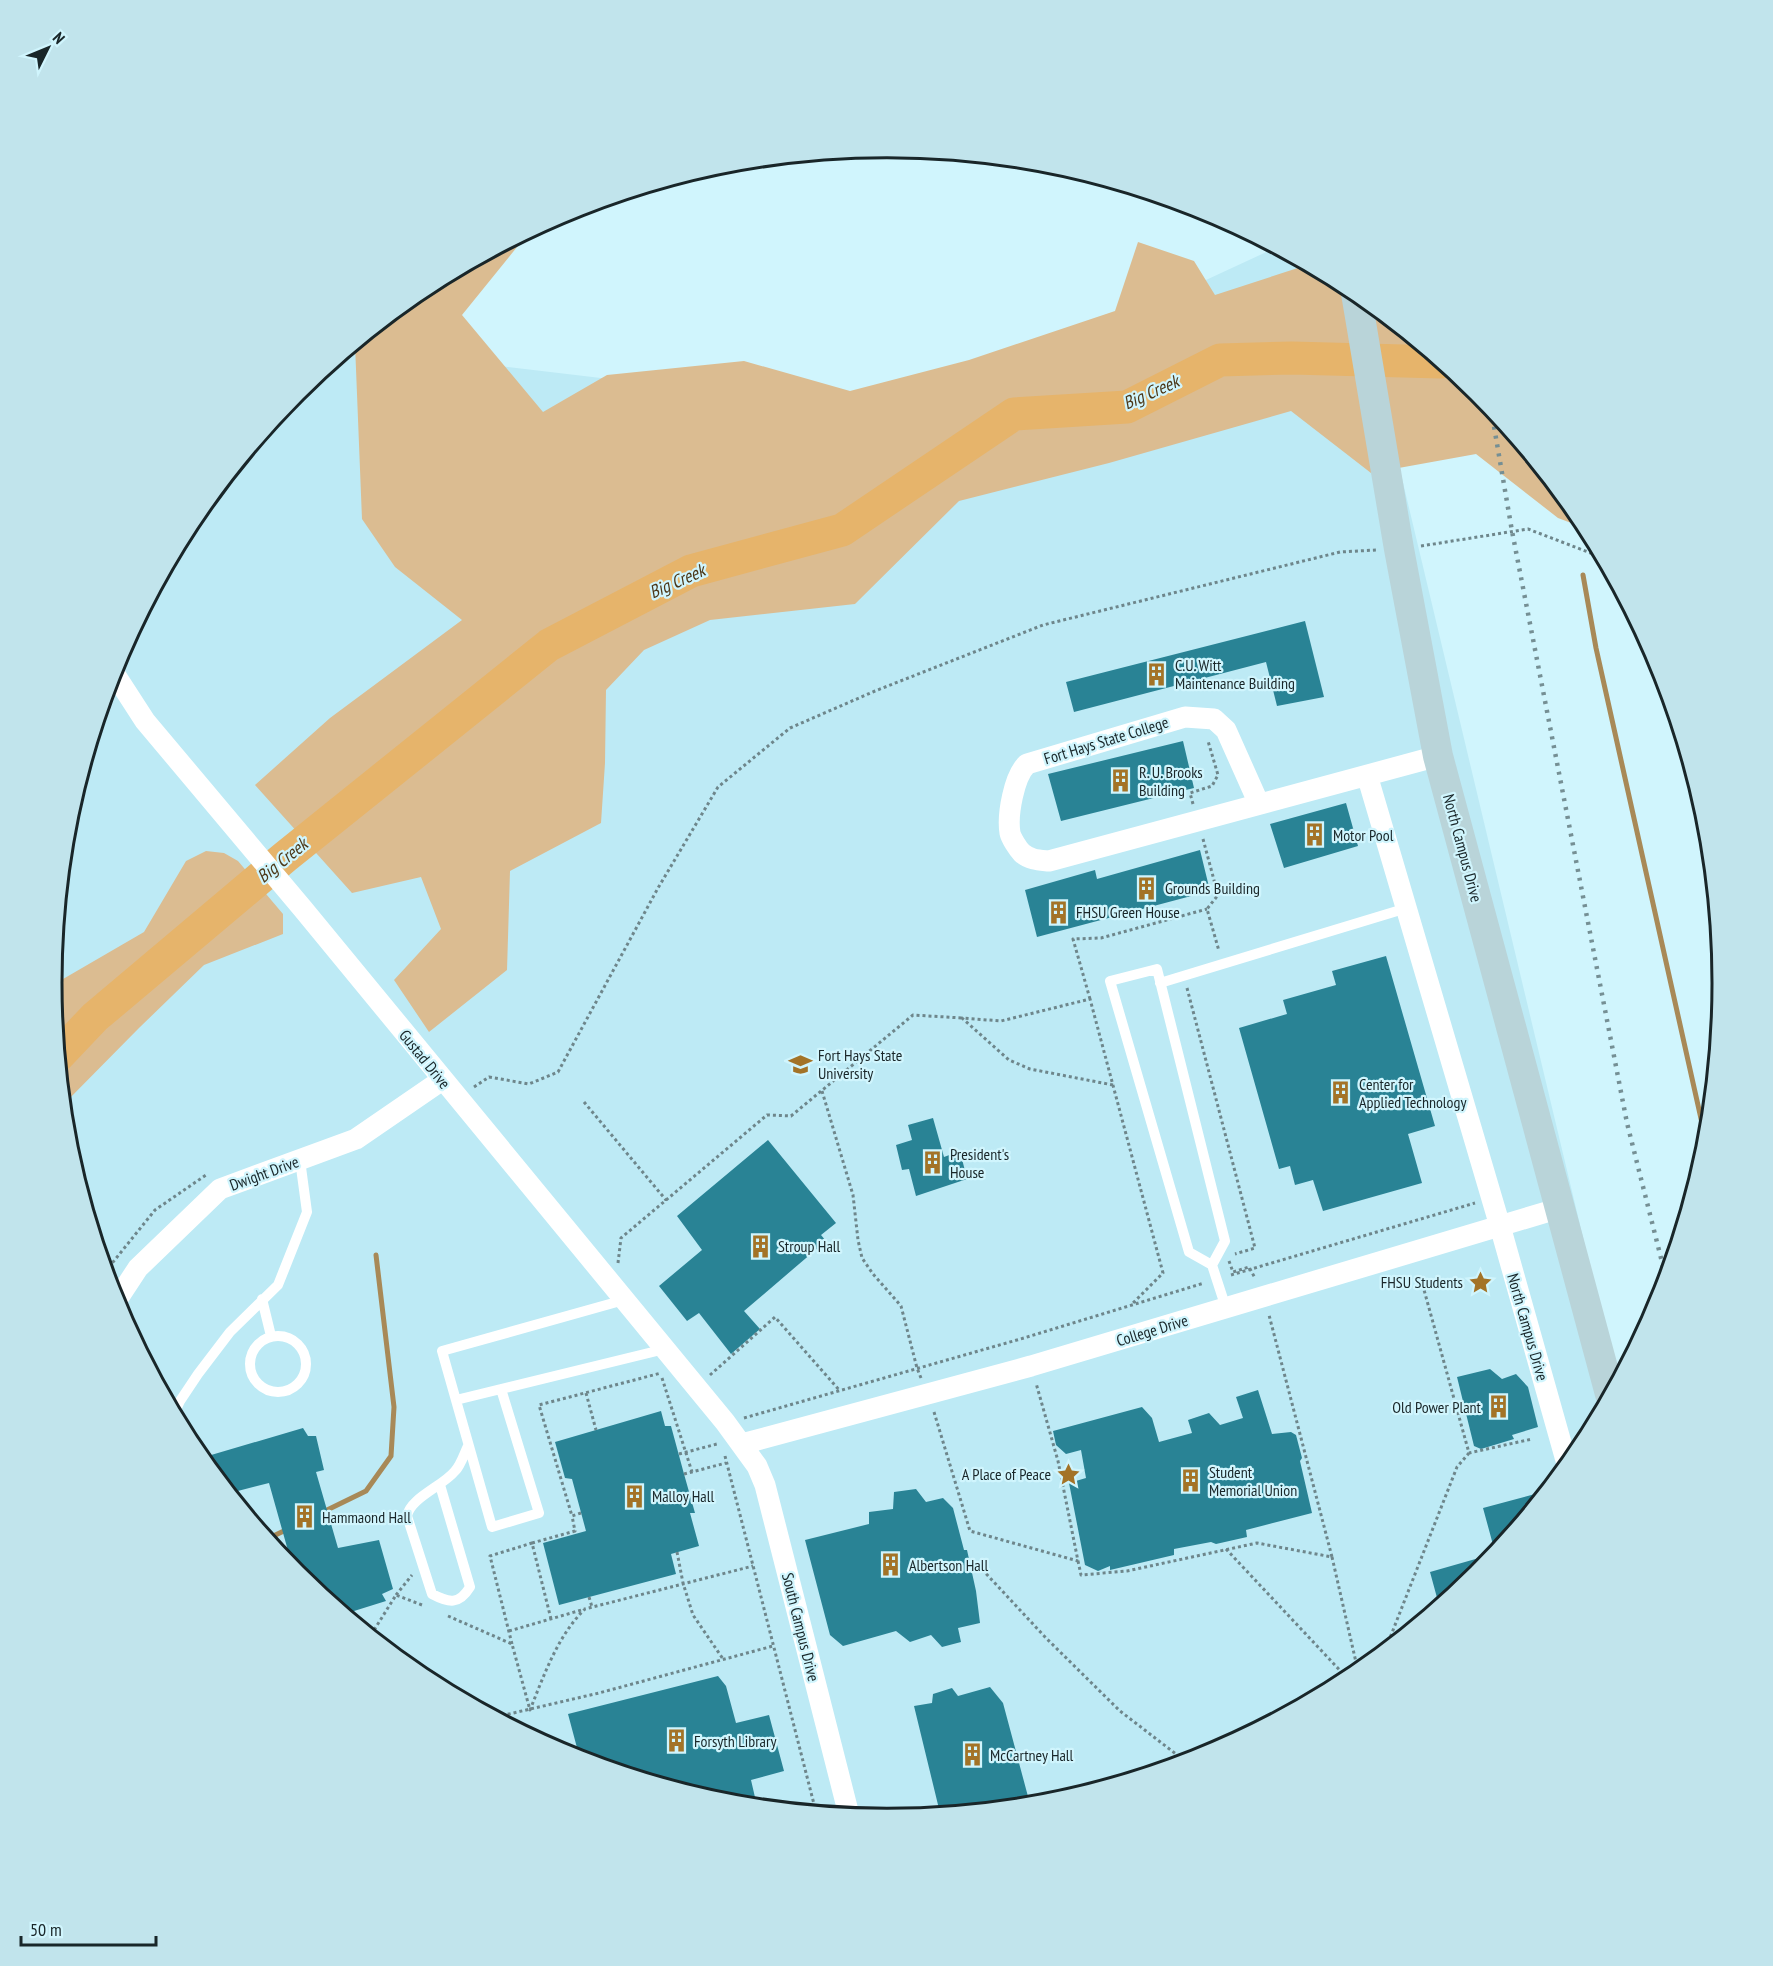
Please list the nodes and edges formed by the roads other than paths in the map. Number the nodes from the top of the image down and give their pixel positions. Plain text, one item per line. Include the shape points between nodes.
1 (1358, 306) edge
2 (119, 681) edge
3 (1438, 756) junction
4 (1367, 775) junction
5 (1259, 804) junction
6 (1407, 908) junction
7 (1160, 982) junction
8 (442, 1080) junction
9 (300, 1160) junction
10 (1560, 1208) junction
11 (1500, 1226) junction
12 (1212, 1265) junction
13 (122, 1293) edge
14 (262, 1299) junction
15 (624, 1300) junction
16 (1226, 1308) junction
17 (271, 1336) junction
18 (665, 1349) junction
19 (1607, 1384) edge
20 (501, 1389) junction
21 (456, 1400) junction
22 (178, 1405) edge
23 (468, 1446) junction
24 (733, 1448) junction
25 (1564, 1453) edge
26 (440, 1485) junction
27 (847, 1807) edge

1 - 3 main road, North Campus Drive
2 - 8 street, Gustad Drive via 145,721
3 - 4 street, Fort Hays State College
3 - 10 main road, North Campus Drive
4 - 5 street, Fort Hays State College
4 - 6 street, North Campus Drive
5 - 5 street, Fort Hays State College via 1226,730 1214,719 1185,717 1027,764 1014,787 1010,834 1021,852 1032,859 1049,861
6 - 7 lane
6 - 11 street, North Campus Drive
7 - 12 lane via 1225,1241
7 - 12 lane via 1157,969 1110,981 1189,1252
8 - 9 street, Dwight Drive via 356,1139
8 - 15 street, Gustad Drive
9 - 13 street, Dwight Drive via 220,1190 138,1268
9 - 14 lane via 307,1212 278,1285
10 - 11 street, College Drive
10 - 19 main road, North Campus Drive
11 - 16 street, College Drive
11 - 25 street, North Campus Drive
12 - 16 lane
14 - 17 lane
14 - 22 lane via 230,1332
15 - 18 street, Gustad Drive
15 - 21 lane via 442,1351
16 - 24 street, College Drive
17 - 17 lane via 297,1343 306,1360 302,1378 288,1390 261,1387 251,1372 251,1354 262,1340
18 - 20 lane
18 - 24 street, Gustad Drive via 725,1422
20 - 21 lane
20 - 23 lane via 539,1513 492,1527
21 - 23 lane
23 - 26 lane via 456,1470
24 - 27 street, South Campus Drive via 757,1466 765,1485
26 - 26 lane via 414,1503 407,1516 432,1594 455,1601 470,1587

